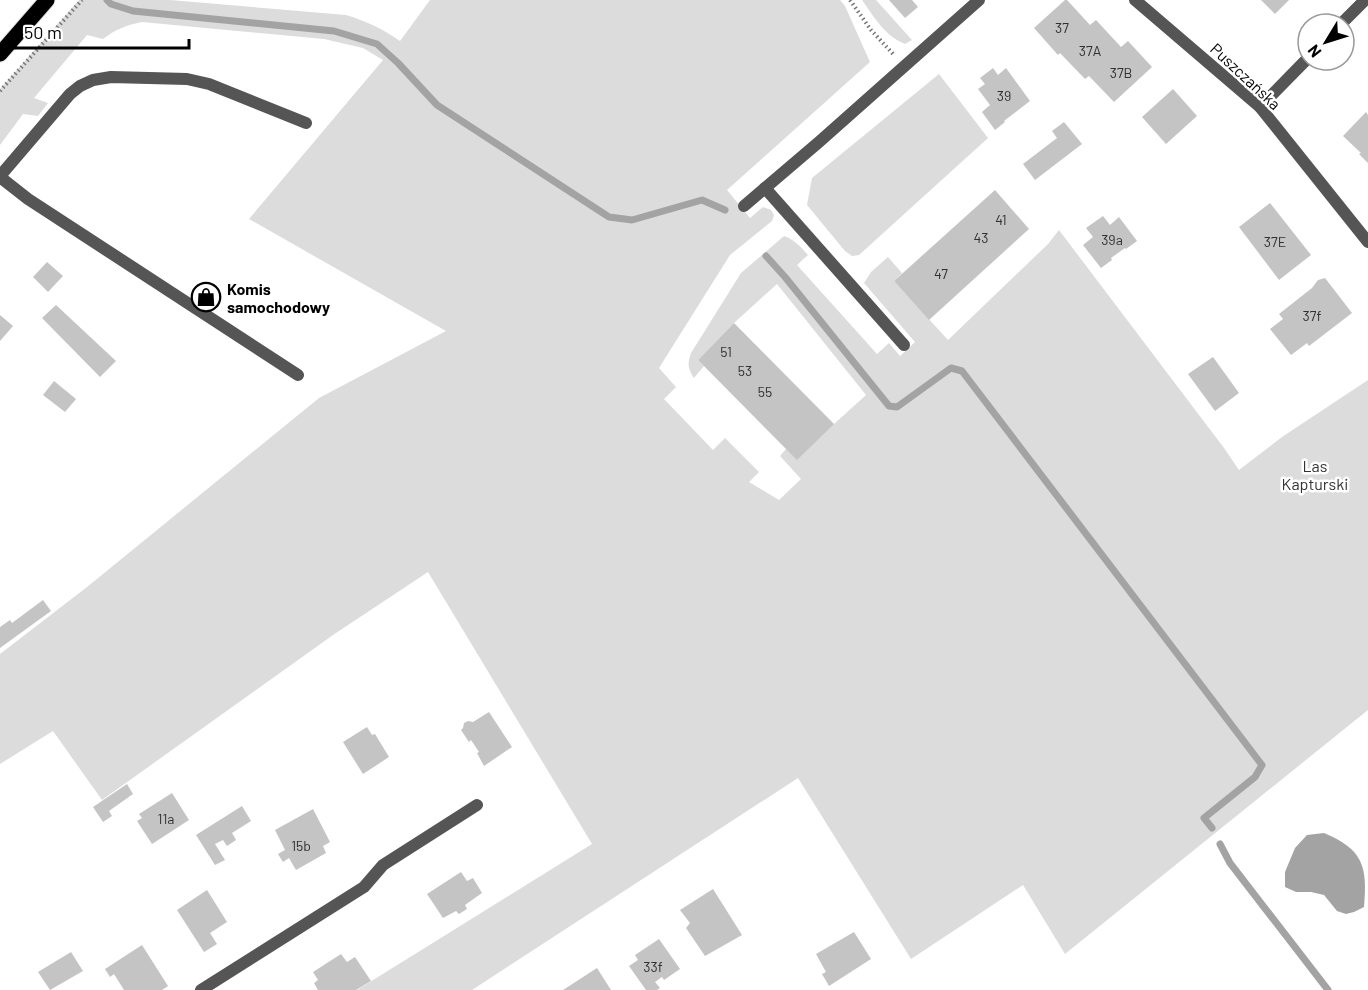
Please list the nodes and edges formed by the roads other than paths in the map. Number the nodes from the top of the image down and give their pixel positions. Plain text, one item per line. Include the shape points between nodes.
1 (47, 0) edge
2 (979, 0) edge
3 (1135, 0) edge
4 (1365, 0) edge
5 (1353, 12) edge
6 (0, 54) edge
7 (1296, 70) edge
8 (1260, 107) junction
9 (306, 123) dead end
10 (0, 177) edge
11 (765, 188) junction
12 (744, 206) dead end
13 (1368, 242) edge
14 (904, 345) dead end
15 (298, 375) dead end
16 (477, 805) dead end
17 (201, 990) edge

1 - 6 main road
2 - 11 street
3 - 8 street, Puszczańska
4 - 5 street
7 - 8 street
8 - 13 street, Puszczańska
9 - 10 street via 197,81 111,77 93,80 70,94
10 - 15 street
11 - 12 street
11 - 14 street
16 - 17 street via 383,865 364,887

